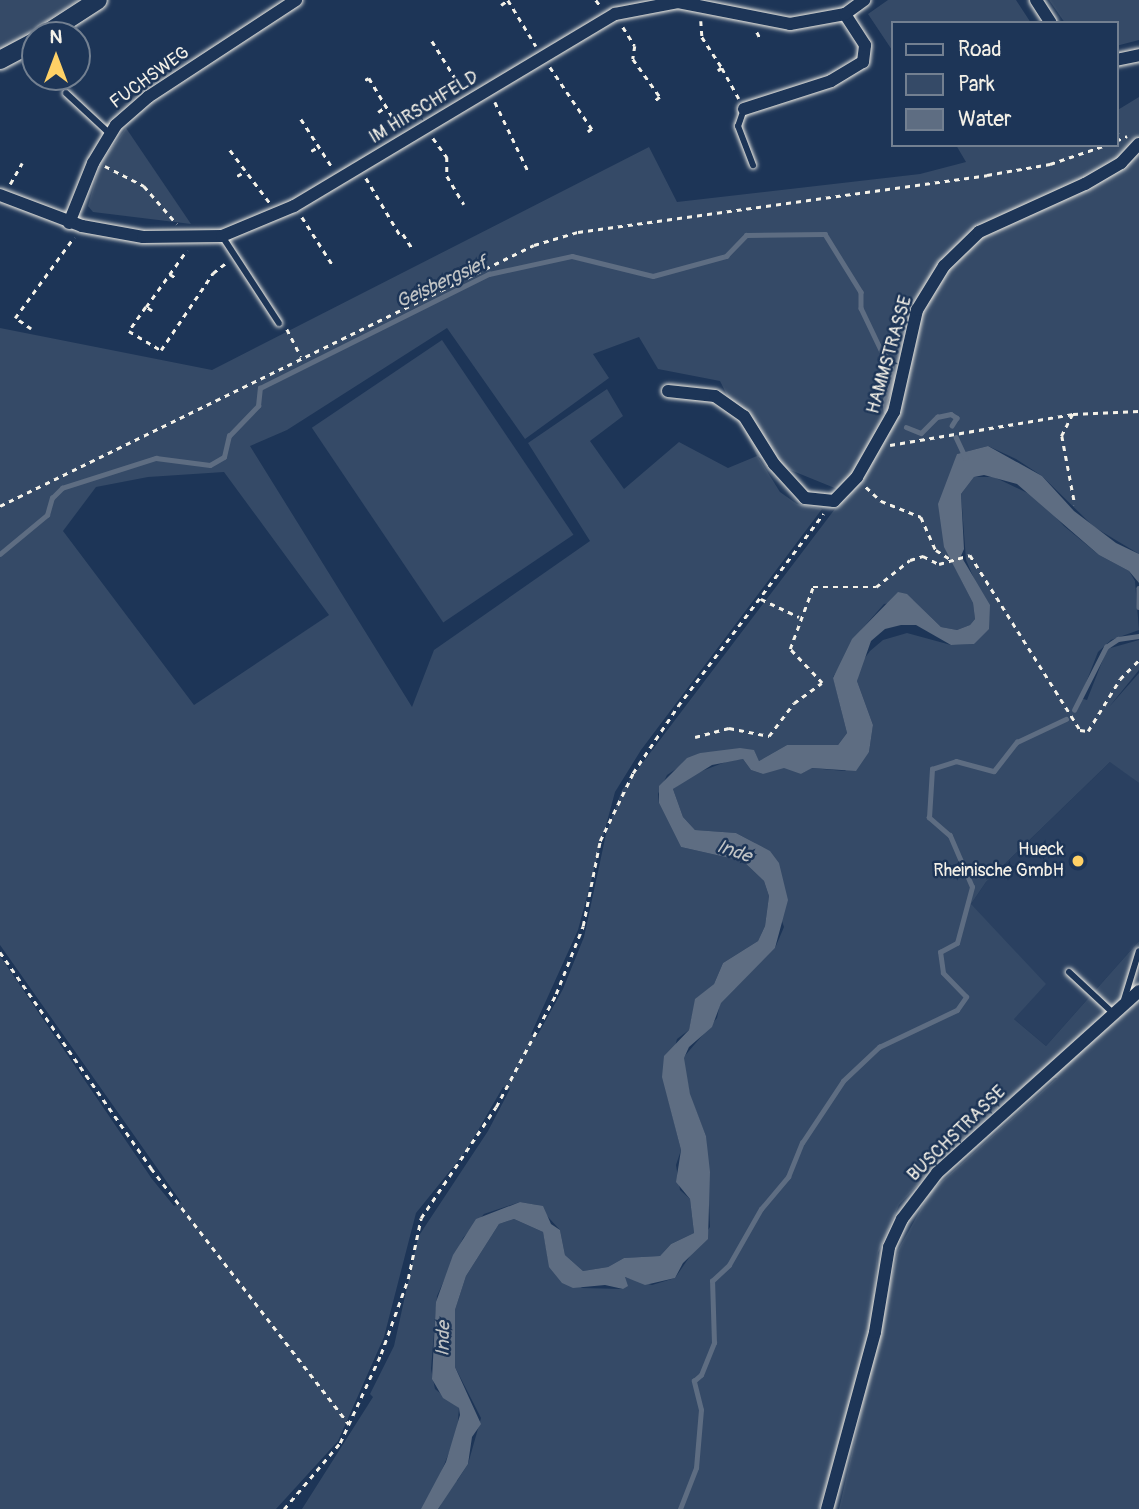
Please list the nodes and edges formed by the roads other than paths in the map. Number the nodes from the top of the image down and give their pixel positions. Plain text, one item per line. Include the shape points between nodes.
1 (98, 0) edge
2 (296, 0) edge
3 (864, 0) edge
4 (1035, 0) edge
5 (700, 2) edge
6 (845, 14) junction
7 (66, 21) edge
8 (1050, 21) edge
9 (19, 51) joint
10 (1139, 55) edge
11 (0, 60) edge
12 (1118, 60) edge
13 (0, 68) edge
14 (66, 93) dead end
15 (744, 109) joint
16 (109, 133) junction
17 (1139, 144) edge
18 (753, 165) dead end
19 (2, 196) edge
20 (76, 225) junction
21 (222, 236) junction
22 (279, 323) road end
23 (668, 391) dead end
24 (1139, 951) edge
25 (1069, 972) dead end
26 (1139, 991) edge
27 (1114, 1012) junction
28 (827, 1509) edge

1 - 7 main road
2 - 16 street, FUCHSWEG via 148,97
3 - 6 street, IM HIRSCHFELD
4 - 8 street
5 - 6 street, IM HIRSCHFELD via 790,24
5 - 21 street, IM HIRSCHFELD via 657,3 615,14 295,206
6 - 15 street via 865,45 863,62 831,81
9 - 11 main road
9 - 13 main road
10 - 12 street
14 - 16 lane
15 - 18 lane via 738,126
16 - 20 street, FUCHSWEG via 93,163
17 - 23 street, HAMMSTRASSE via 1121,163 1086,184 979,232 944,266 917,310 900,397 878,446 857,478 834,501 805,498 774,464 744,416 715,396
19 - 20 street, IM HIRSCHFELD
20 - 21 street, IM HIRSCHFELD via 143,237 190,240
21 - 22 lane
24 - 27 lane
25 - 27 lane
26 - 27 street, BUSCHSTRASSE
27 - 28 street, BUSCHSTRASSE via 937,1173 902,1219 890,1247 875,1332

